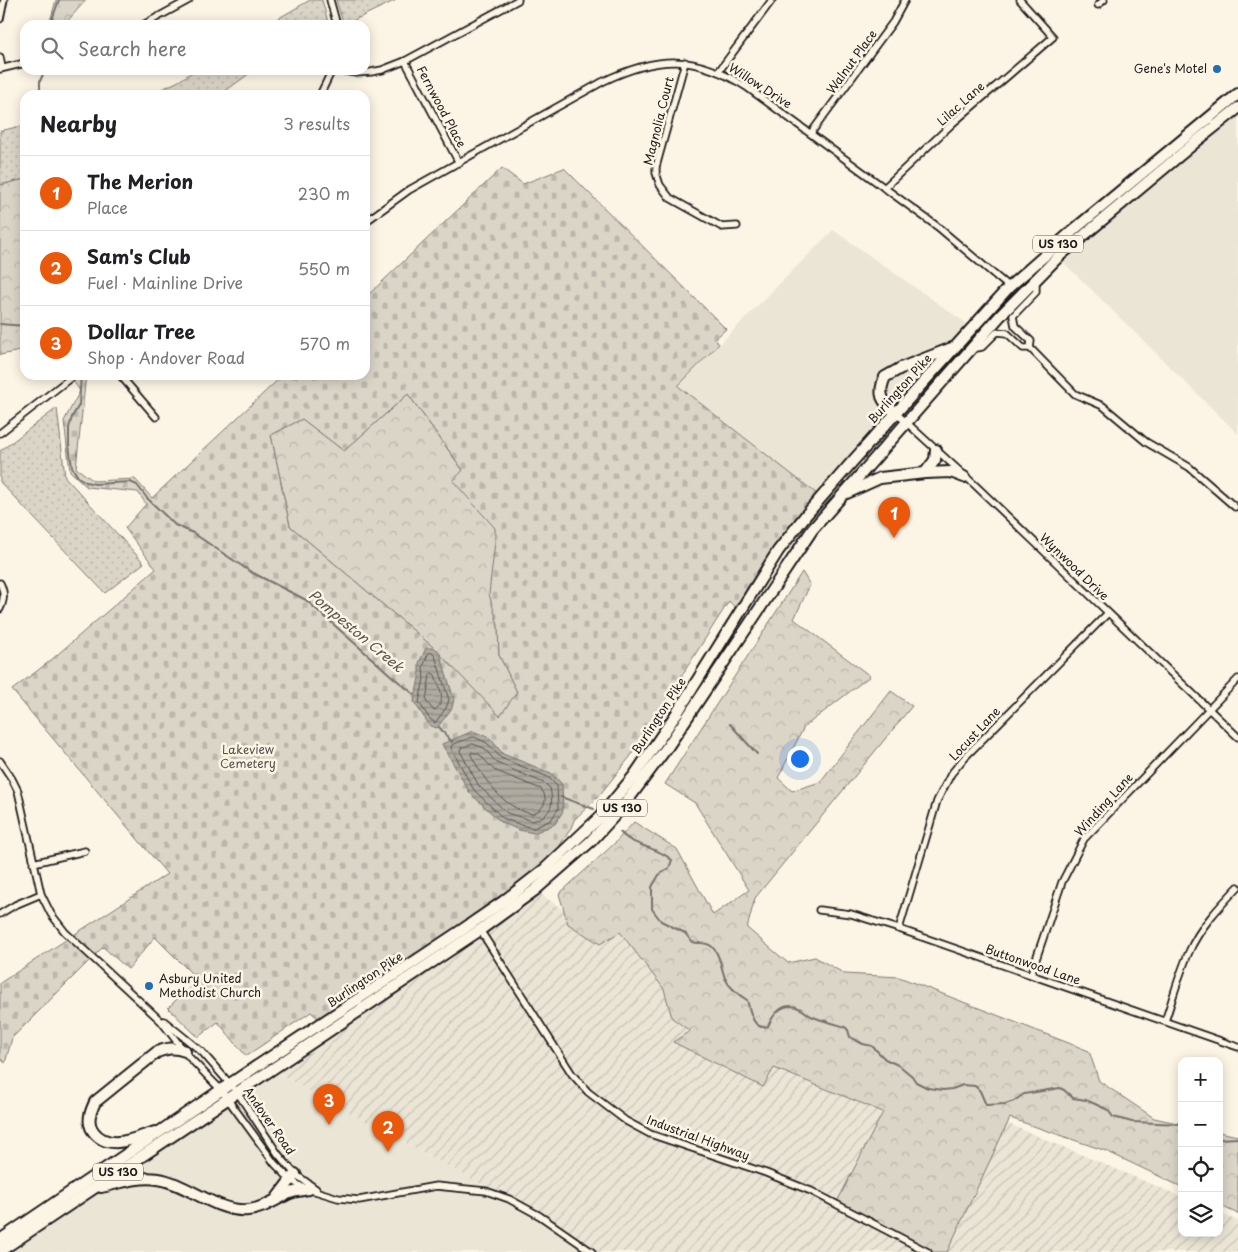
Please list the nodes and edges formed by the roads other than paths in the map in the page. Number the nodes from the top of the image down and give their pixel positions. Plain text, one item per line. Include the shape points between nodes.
1 (4, 0) edge
2 (189, 0) edge
3 (330, 0) edge
4 (518, 0) edge
5 (772, 0) edge
6 (905, 0) edge
7 (1020, 0) edge
8 (1104, 0) edge
9 (1098, 5) dead end
10 (0, 20) edge
11 (152, 20) edge
12 (336, 20) edge
13 (0, 56) edge
14 (405, 61) junction
15 (685, 62) junction
16 (20, 64) edge
17 (1, 69) edge
18 (719, 71) junction
19 (370, 72) edge
20 (330, 75) edge
21 (322, 90) edge
22 (1238, 94) edge
23 (1238, 108) edge
24 (811, 133) junction
25 (459, 163) junction
26 (884, 188) junction
27 (370, 218) edge
28 (737, 226) dead end
29 (1036, 279) junction
30 (1010, 287) junction
31 (955, 347) junction
32 (1030, 348) junction
33 (970, 349) junction
34 (68, 380) edge
35 (124, 380) edge
36 (896, 413) junction
37 (156, 417) dead end
38 (906, 422) junction
39 (0, 433) edge
40 (936, 450) junction
41 (925, 473) junction
42 (964, 477) junction
43 (842, 496) junction
44 (1235, 507) dead end
45 (0, 584) edge
46 (0, 610) edge
47 (1108, 613) junction
48 (1238, 679) edge
49 (1209, 709) junction
50 (1238, 737) edge
51 (0, 761) edge
52 (84, 851) dead end
53 (33, 863) junction
54 (1238, 887) edge
55 (41, 894) junction
56 (819, 910) dead end
57 (0, 914) edge
58 (480, 930) junction
59 (899, 930) junction
60 (1031, 974) junction
61 (153, 1012) junction
62 (1165, 1021) junction
63 (1238, 1047) edge
64 (185, 1051) junction
65 (229, 1091) junction
66 (166, 1129) junction
67 (293, 1177) junction
68 (93, 1188) junction
69 (309, 1189) junction
70 (320, 1192) junction
71 (272, 1202) junction
72 (0, 1240) edge
73 (0, 1251) edge
74 (592, 1252) edge
75 (928, 1252) edge

1 - 10 street
2 - 11 street
3 - 12 street
4 - 14 street
5 - 18 street
6 - 24 street, Walnut Place via 893,22
7 - 26 street, Lilac Lane via 1053,37
8 - 9 street
13 - 17 street
14 - 19 street
14 - 25 street, Fernwood Place
15 - 18 street, Willow Drive
15 - 25 street, Willow Drive via 657,62 624,72
15 - 28 street, Magnolia Court via 656,173 670,198 722,226
16 - 17 street
18 - 24 street, Willow Drive
20 - 21 street
22 - 30 highway, Burlington Pike / US 130
23 - 29 highway, Burlington Pike / US 130 via 1058,257
24 - 26 street, Willow Drive
25 - 27 street, Willow Drive via 409,190
26 - 30 street, Willow Drive via 938,227
29 - 32 street via 1036,292 1013,316 1015,326 1030,341
29 - 33 highway, Burlington Pike / US 130
30 - 31 highway, Burlington Pike / US 130
31 - 36 highway, Burlington Pike / US 130
31 - 36 highway via 885,377 881,387 882,398
32 - 33 street via 1023,348 1007,334 997,332 982,347
32 - 44 street via 1075,394 1102,406 1146,442 1189,467
33 - 38 highway, Burlington Pike / US 130
34 - 39 street
35 - 37 street
36 - 38 street, Wynwood Drive
36 - 65 highway, Burlington Pike / US 130 via 778,551 677,713 634,776 601,816 545,869 504,901
38 - 40 street, Wynwood Drive
38 - 43 highway, Burlington Pike / US 130
40 - 41 highway via 935,460
40 - 42 street, Wynwood Drive
41 - 42 highway via 951,472
41 - 43 highway via 880,478
42 - 47 street, Wynwood Drive
43 - 58 highway, Burlington Pike / US 130 via 791,558 668,746 624,805 591,841 542,884
45 - 46 street via 4,600
47 - 49 street, Wynwood Drive
47 - 59 street, Locust Lane via 951,774 937,801
48 - 49 street, Winding Lane
49 - 50 street, Wynwood Drive
49 - 60 street, Winding Lane via 1084,839 1062,882
51 - 53 street, Andover Road via 18,791
52 - 53 street
53 - 55 street, Andover Road
54 - 62 street via 1216,910 1189,951
55 - 57 street
55 - 61 street, Andover Road via 65,932
56 - 59 street, Buttonwood Lane via 851,914
58 - 65 highway, Burlington Pike / US 130
58 - 75 street, Industrial Highway via 572,1074 588,1092 626,1121 650,1134 766,1173 810,1192
59 - 60 street, Buttonwood Lane
60 - 62 street, Buttonwood Lane
61 - 64 street, Andover Road
61 - 65 street, Andover Road via 202,1052
62 - 63 street, Buttonwood Lane
64 - 65 street, Andover Road
64 - 66 highway via 168,1048 157,1052 95,1102 90,1113 90,1126 95,1134 114,1143
65 - 66 highway, Burlington Pike / US 130
65 - 67 street, Andover Road
65 - 67 street, Andover Road via 275,1164
65 - 68 highway, Burlington Pike / US 130
66 - 72 highway, Burlington Pike / US 130
67 - 69 street, Andover Road
67 - 70 street, Andover Road
67 - 71 highway
68 - 71 highway via 134,1179 157,1179 169,1181 235,1210 248,1210
68 - 73 highway, Burlington Pike / US 130
69 - 70 street, Andover Road
69 - 71 highway
70 - 74 street via 359,1200 436,1186 486,1191 540,1216

